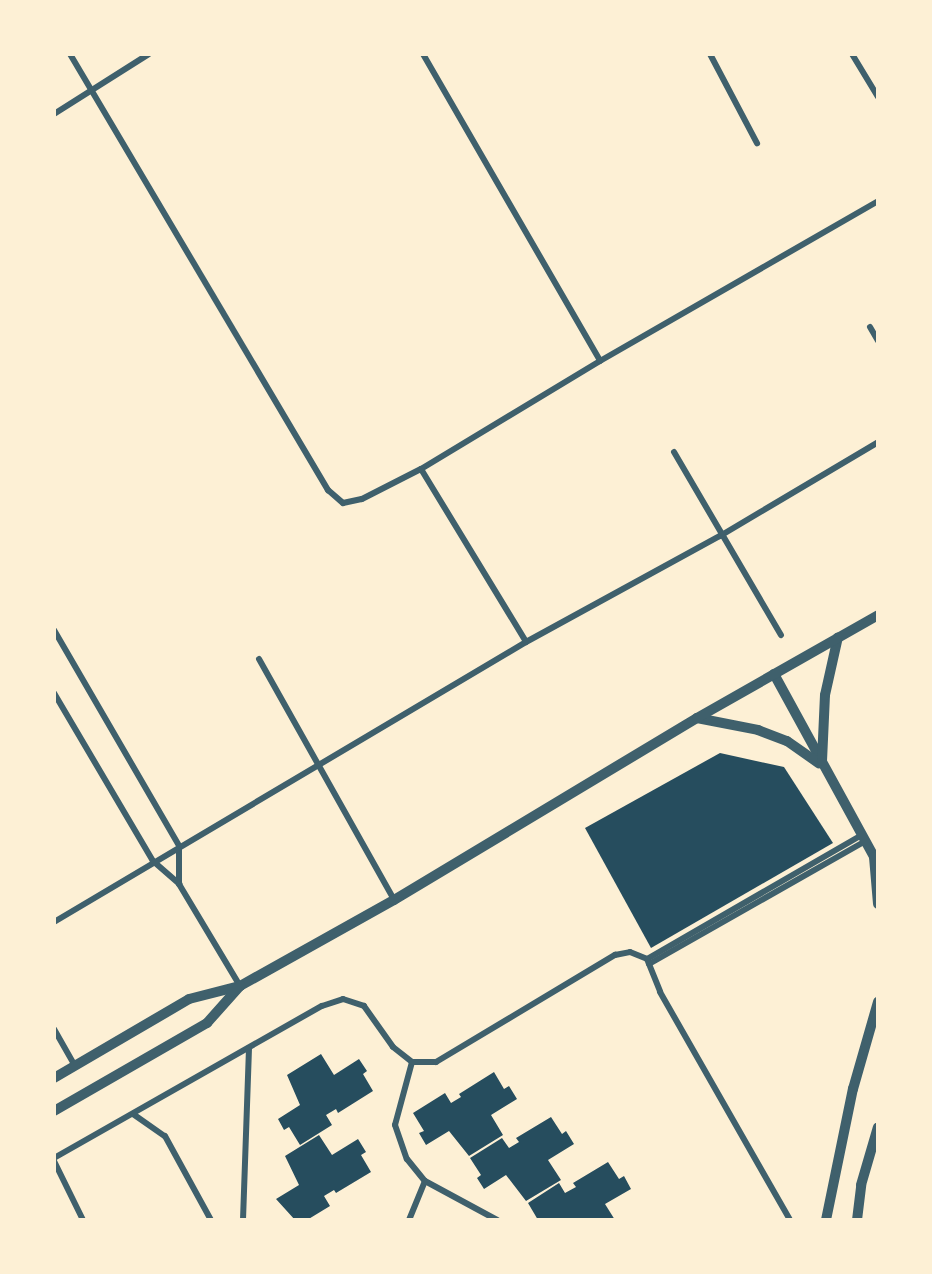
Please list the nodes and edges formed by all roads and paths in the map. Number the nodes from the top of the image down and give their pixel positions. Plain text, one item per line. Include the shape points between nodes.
1 (70, 54) edge
2 (149, 54) edge
3 (423, 54) edge
4 (710, 54) edge
5 (852, 54) edge
6 (91, 93) junction
7 (878, 97) edge
8 (54, 114) edge
9 (757, 143) dead end
10 (878, 201) edge
11 (870, 327) dead end
12 (878, 341) edge
13 (600, 361) junction
14 (878, 442) edge
15 (674, 452) dead end
16 (422, 469) junction
17 (720, 536) junction
18 (878, 615) edge
19 (54, 630) edge
20 (781, 635) dead end
21 (838, 637) junction
22 (526, 642) junction
23 (259, 660) dead end
24 (774, 674) junction
25 (54, 693) edge
26 (697, 718) junction
27 (822, 765) junction
28 (318, 767) junction
29 (862, 839) junction
30 (179, 846) junction
31 (877, 859) edge
32 (153, 861) junction
33 (180, 884) junction
34 (394, 900) junction
35 (878, 904) edge
36 (54, 922) edge
37 (648, 962) junction
38 (240, 986) junction
39 (878, 1002) edge
40 (54, 1029) edge
41 (249, 1048) junction
42 (412, 1062) junction
43 (75, 1066) junction
44 (54, 1078) edge
45 (54, 1111) edge
46 (133, 1114) junction
47 (878, 1127) edge
48 (54, 1160) edge
49 (425, 1181) junction
50 (84, 1220) edge
51 (211, 1220) edge
52 (243, 1220) edge
53 (409, 1220) edge
54 (497, 1220) edge
55 (790, 1220) edge
56 (826, 1220) edge
57 (857, 1220) edge

1 - 6 street
2 - 6 street
3 - 13 street
4 - 9 street
5 - 7 street
6 - 8 street
6 - 16 street via 328,490 343,503 362,500
10 - 13 street
11 - 12 street
13 - 16 street
14 - 17 street
15 - 17 street
16 - 22 street
17 - 20 street
17 - 22 street
18 - 21 street
19 - 30 street
21 - 24 street
21 - 27 street via 825,695
22 - 28 street
23 - 28 street
24 - 26 street
24 - 27 street
25 - 32 street
26 - 27 street via 758,730 786,741
26 - 34 street
27 - 29 street
28 - 30 street
28 - 34 street
29 - 31 street
29 - 37 street
30 - 32 street
30 - 33 street
31 - 35 street
32 - 33 street
32 - 36 street
33 - 38 street
34 - 38 street
37 - 42 street via 630,952 615,955 436,1062
37 - 55 street via 660,992
38 - 43 street via 189,999
38 - 45 street via 207,1023
39 - 56 street via 853,1089
40 - 43 street
41 - 42 street via 322,1006 344,999 364,1006 393,1047
41 - 46 street
41 - 52 street
42 - 49 street via 395,1125 407,1159
43 - 44 street
46 - 48 street
46 - 51 street via 165,1136
47 - 57 street via 861,1185
48 - 50 street
49 - 53 street
49 - 54 street

